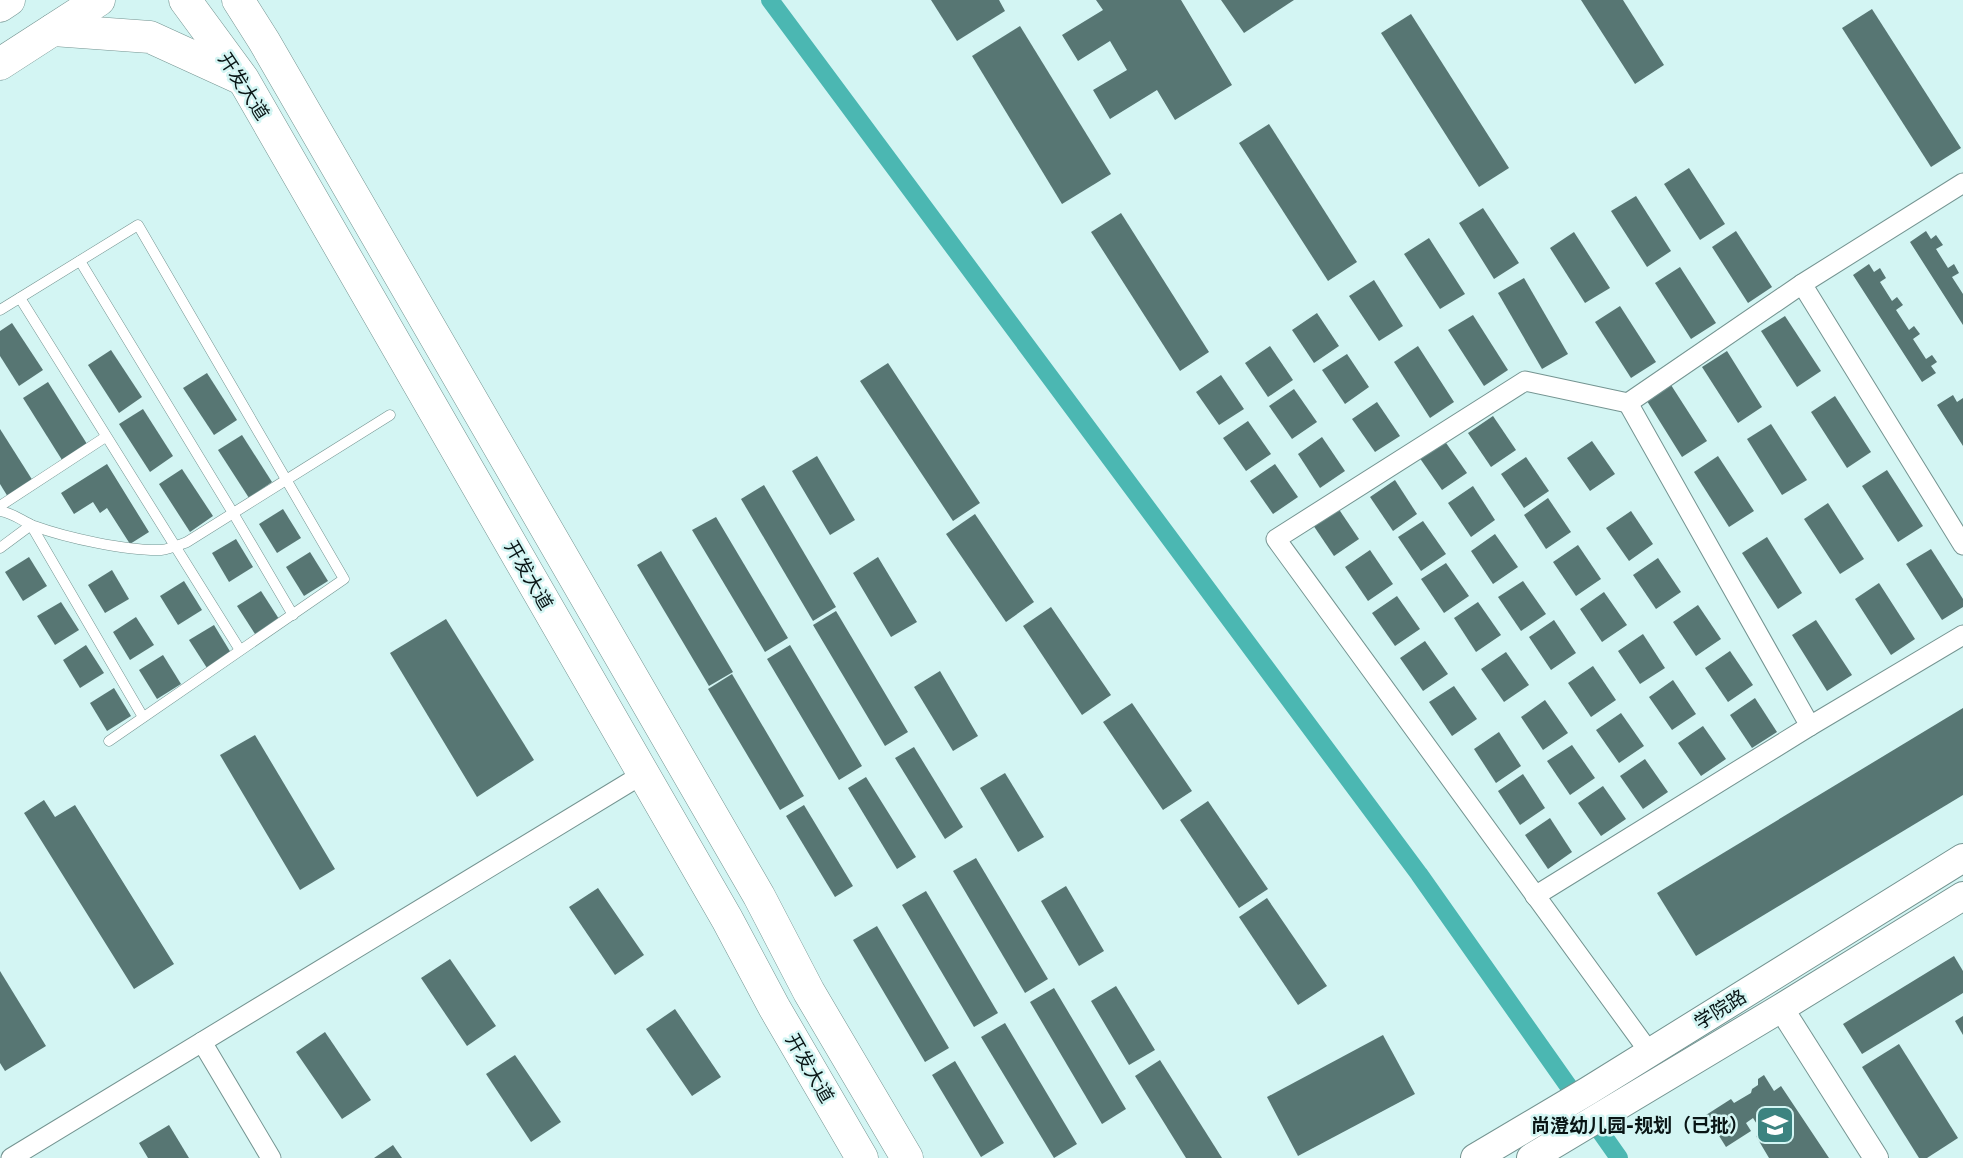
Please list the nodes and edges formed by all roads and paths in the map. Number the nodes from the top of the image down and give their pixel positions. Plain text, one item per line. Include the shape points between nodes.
1 (9, 0) edge
2 (99, 0) edge
3 (185, 0) edge
4 (238, 0) edge
5 (266, 0) edge
6 (0, 6) edge
7 (53, 30) junction
8 (264, 41) junction
9 (0, 64) edge
10 (243, 79) junction
11 (1963, 183) edge
12 (80, 261) junction
13 (1802, 284) junction
14 (20, 298) junction
15 (0, 310) edge
16 (1628, 403) junction
17 (390, 415) dead end
18 (104, 438) dead end
19 (285, 480) junction
20 (0, 508) edge
21 (233, 513) junction
22 (31, 525) junction
23 (1963, 545) edge
24 (176, 546) junction
25 (0, 548) edge
26 (293, 615) junction
27 (1963, 635) edge
28 (240, 650) junction
29 (143, 717) junction
30 (1810, 726) junction
31 (109, 741) dead end
32 (643, 774) junction
33 (1963, 858) edge
34 (1535, 896) junction
35 (1963, 896) edge
36 (1781, 1008) junction
37 (202, 1042) junction
38 (1650, 1053) junction
39 (1537, 1154) edge
40 (11, 1158) edge
41 (271, 1158) edge
42 (862, 1158) edge
43 (907, 1158) edge
44 (1475, 1158) edge
45 (1876, 1158) edge

1 - 6 main road
2 - 7 main road
3 - 10 main road, 开发大道
4 - 8 main road, 开发大道
5 - 8 main road
7 - 9 main road
7 - 10 main road via 150,37
8 - 43 main road, 开发大道
10 - 32 main road, 开发大道
11 - 13 street
12 - 14 lane
12 - 19 lane via 138,225
12 - 21 lane
13 - 16 street
13 - 23 street
14 - 15 lane
14 - 24 lane
16 - 30 street
16 - 34 street via 1525,381 1276,539
17 - 19 lane
18 - 20 lane
19 - 21 lane
19 - 26 lane via 344,579
20 - 22 lane
21 - 24 lane
21 - 26 lane
22 - 24 lane via 121,547 163,550
22 - 25 lane
22 - 29 lane
24 - 28 lane
26 - 28 lane
27 - 30 street
28 - 29 lane
29 - 31 lane
30 - 34 street
32 - 37 street
32 - 42 main road, 开发大道
33 - 38 main road, 学院路
34 - 38 street
35 - 36 main road, 学院路
36 - 39 main road, 学院路
36 - 45 street
37 - 40 street
37 - 41 street
38 - 44 main road, 学院路

